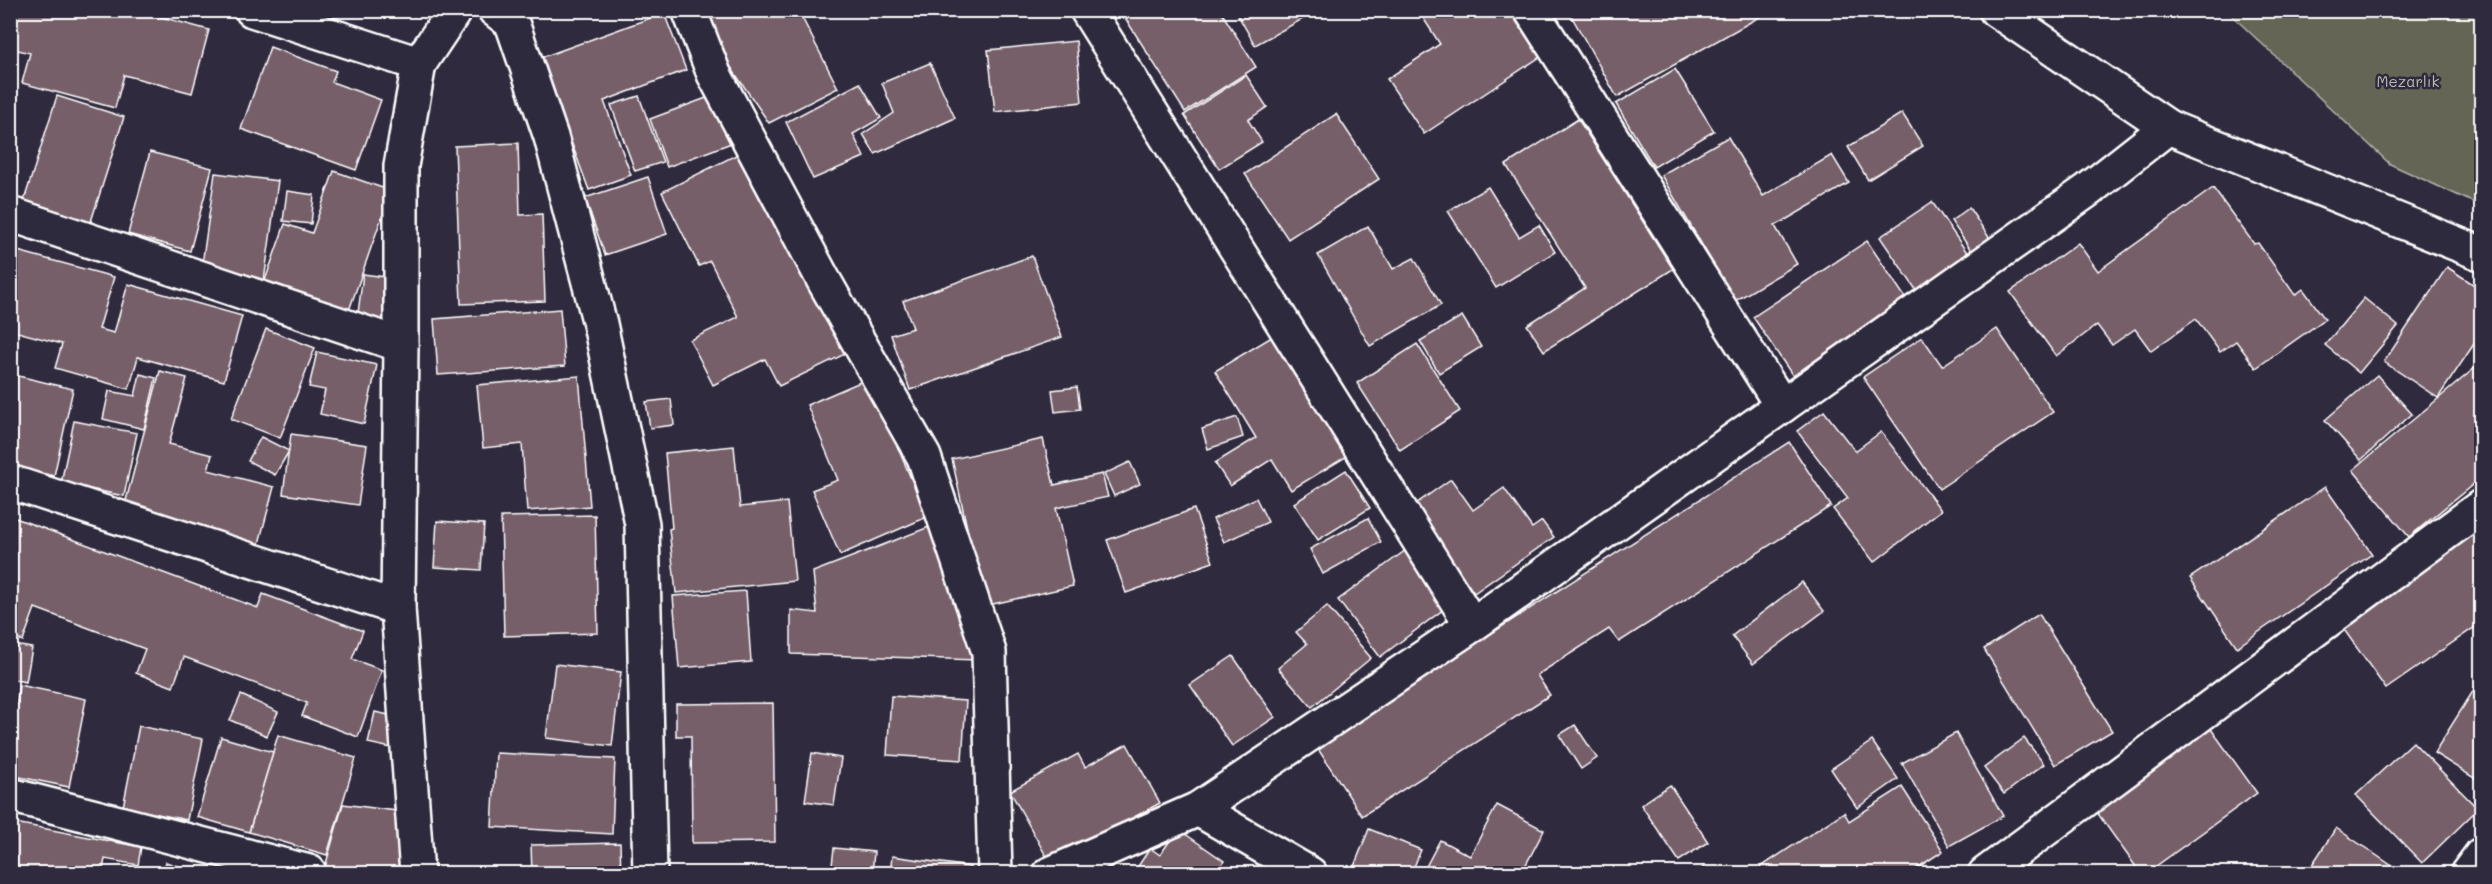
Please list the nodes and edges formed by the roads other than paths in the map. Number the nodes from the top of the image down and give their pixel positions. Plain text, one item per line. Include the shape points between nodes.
1 (252, 10) edge
2 (455, 10) edge
3 (495, 10) edge
4 (689, 10) edge
5 (1087, 10) edge
6 (1530, 10) edge
7 (1996, 10) edge
8 (419, 63) junction
9 (2168, 127) junction
10 (10, 214) edge
11 (2481, 254) edge
12 (401, 345) junction
13 (1782, 406) junction
14 (10, 482) edge
15 (2481, 507) edge
16 (398, 608) junction
17 (1472, 625) junction
18 (10, 795) edge
19 (1198, 809) junction
20 (2481, 854) edge
21 (309, 873) edge
22 (417, 873) edge
23 (650, 873) edge
24 (995, 873) edge
25 (1050, 873) edge
26 (1310, 873) edge
27 (1985, 873) edge
28 (2467, 873) edge

1 - 8 street
2 - 8 street
3 - 23 street via 512,23 551,137 600,324 642,524
4 - 24 street via 714,74 924,457 989,652
5 - 17 street
6 - 13 street
7 - 9 street
8 - 12 street via 401,166
9 - 11 street
9 - 13 street via 2088,190
10 - 12 street
12 - 16 street
13 - 17 street
14 - 16 street
15 - 27 street
16 - 22 street
17 - 19 street
18 - 21 street
19 - 25 street
19 - 26 street
20 - 28 street

